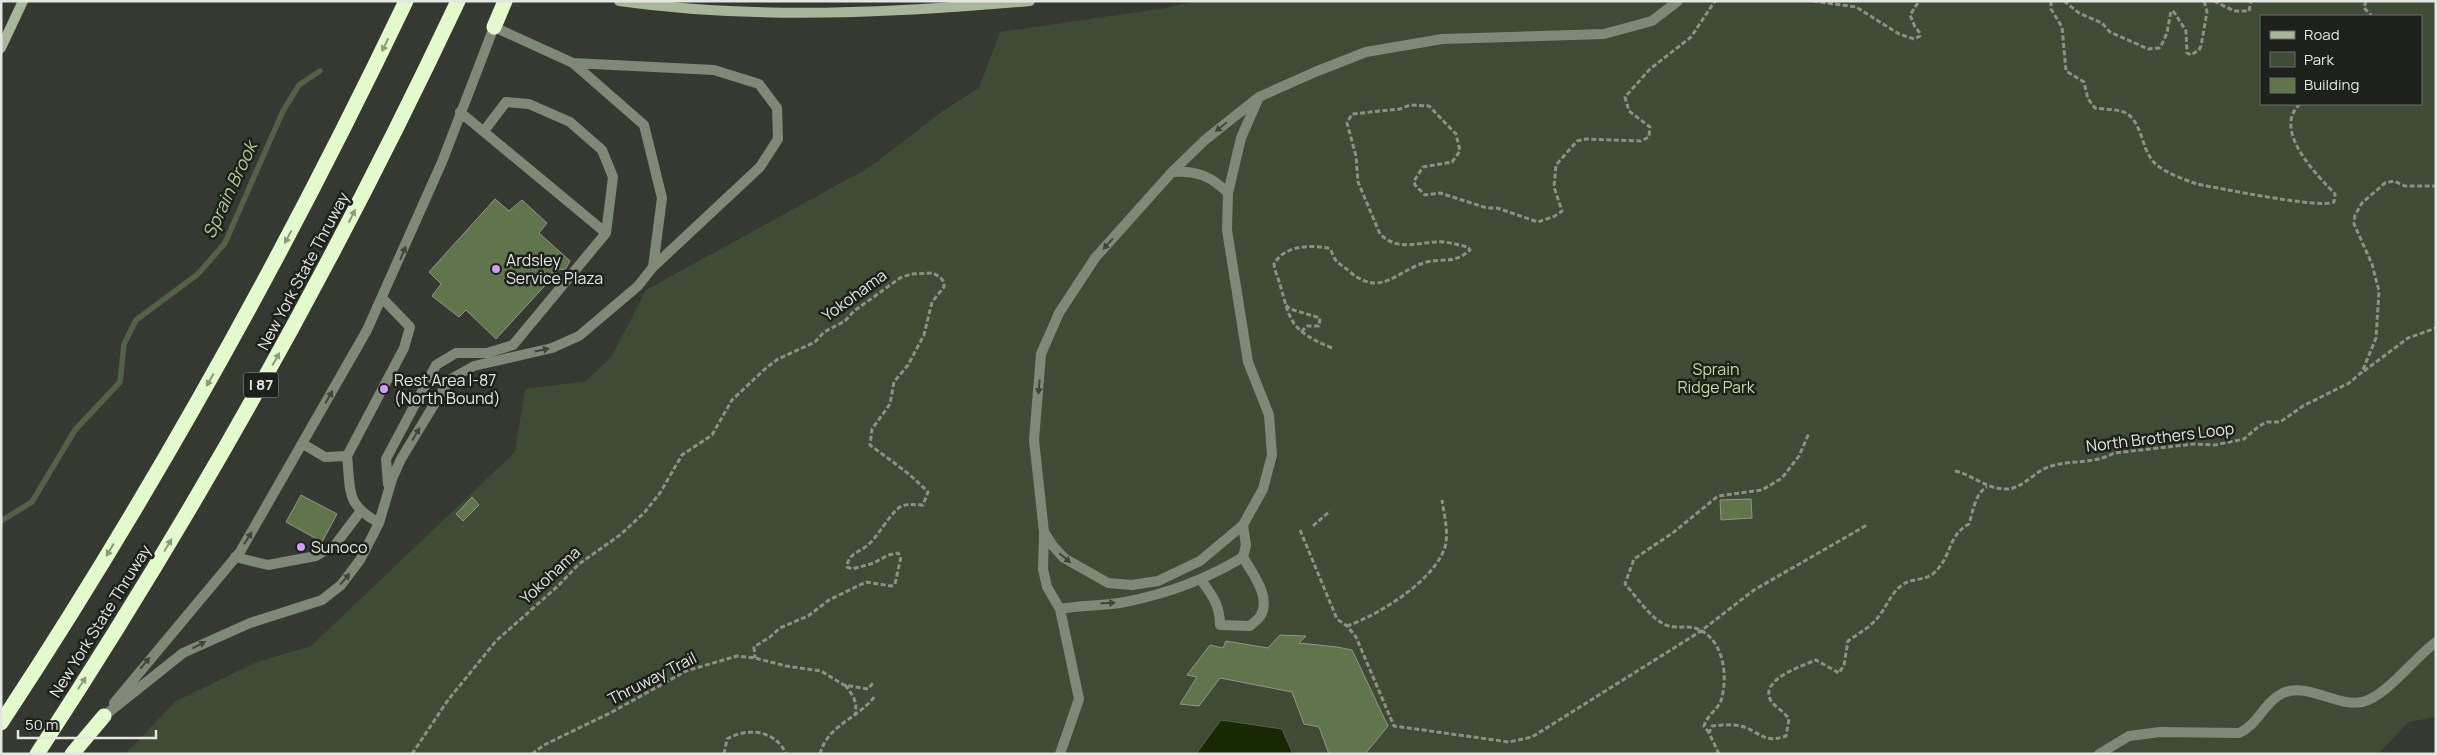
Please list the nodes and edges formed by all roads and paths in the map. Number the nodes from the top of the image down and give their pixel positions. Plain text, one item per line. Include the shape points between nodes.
1 (23, 1) edge
2 (406, 1) edge
3 (458, 1) edge
4 (505, 1) edge
5 (619, 1) edge
6 (1030, 1) edge
7 (1678, 1) edge
8 (1715, 1) edge
9 (1813, 1) edge
10 (1919, 1) edge
11 (2051, 1) edge
12 (2064, 1) edge
13 (2204, 1) edge
14 (2214, 1) edge
15 (2251, 1) edge
16 (2366, 1) edge
17 (2371, 15) edge
18 (494, 27) junction
19 (1, 48) edge
20 (572, 63) junction
21 (1259, 97) junction
22 (2299, 105) edge
23 (460, 112) junction
24 (484, 132) junction
25 (1172, 172) junction
26 (2436, 186) edge
27 (1228, 193) junction
28 (606, 233) junction
29 (653, 267) junction
30 (383, 299) junction
31 (1286, 305) junction
32 (2436, 328) edge
33 (1301, 332) junction
34 (1332, 348) dead end
35 (2362, 372) junction
36 (1809, 433) dead end
37 (303, 444) junction
38 (347, 456) junction
39 (1955, 471) dead end
40 (1987, 487) junction
41 (389, 490) junction
42 (1442, 500) dead end
43 (1330, 511) dead end
44 (360, 512) junction
45 (379, 523) junction
46 (1243, 525) junction
47 (1867, 525) dead end
48 (1313, 526) dead end
49 (1300, 530) dead end
50 (1044, 532) junction
51 (236, 557) junction
52 (1243, 557) junction
53 (1201, 580) junction
54 (1060, 609) junction
55 (1347, 626) junction
56 (1701, 631) junction
57 (2436, 642) edge
58 (755, 658) junction
59 (873, 683) dead end
60 (844, 685) junction
61 (875, 696) dead end
62 (104, 716) junction
63 (855, 716) junction
64 (1, 723) edge
65 (1709, 733) junction
66 (37, 754) edge
67 (72, 754) edge
68 (412, 754) edge
69 (532, 754) edge
70 (724, 754) edge
71 (786, 754) edge
72 (820, 754) edge
73 (1060, 754) edge
74 (1719, 754) edge
75 (2099, 754) edge

1 - 19 main road
2 -> 64 highway, New York State Thruway via 322,171 210,380 128,521
66 -> 3 highway, New York State Thruway / I 87 via 148,579 254,398 350,220
4 - 18 highway
5 - 6 main road via 727,11 912,11
7 - 21 street via 1652,21 1604,34 1442,39 1366,52
8 - 31 path via 1691,37 1650,69 1625,97 1629,111 1650,127 1648,137 1641,142 1577,141 1556,165 1554,187 1562,212 1543,222 1440,192 1425,195 1420,191 1414,180 1422,166 1452,162 1460,151 1456,134 1429,106 1410,105 1352,114 1347,123 1356,156 1358,182 1384,239 1403,246 1444,242 1470,250 1460,259 1427,262 1382,283 1371,284 1335,262 1328,248 1292,249 1283,253 1274,264
9 - 10 path via 1856,8 1898,34 1914,39 1920,33 1910,15
11 - 22 path via 2051,9 2062,27 2066,71 2084,82 2088,99 2095,108 2118,110 2129,115 2150,158 2184,179 2197,184 2326,205 2334,202 2335,194 2311,170 2294,139 2291,125
12 - 13 path via 2079,13 2102,23 2110,32 2148,49 2162,44 2171,11 2174,12 2186,30 2186,53 2191,55 2201,46 2207,12
14 - 15 path via 2234,11 2249,11
16 - 17 path via 2364,8
18 - 20 street
18 - 23 street
20 - 29 street via 644,124 662,198
20 - 29 street via 714,70 759,84 777,108 778,140 760,167
21 -> 25 street via 1205,140
21 - 27 street via 1241,138
23 - 24 street
30 -> 23 street
24 - 28 street
24 - 28 street via 506,102 528,104 570,122 602,150 613,177
25 - 27 street via 1200,172
25 -> 50 street via 1095,258 1059,313 1041,354 1034,440
26 - 35 path via 2404,186 2394,181 2384,183 2355,214 2354,224 2372,264 2379,291 2376,338
27 - 46 street via 1226,230 1248,362 1269,415 1272,455 1263,489
28 - 41 street via 513,345 486,353 456,353 436,365 386,459
41 -> 29 street via 401,459 449,380 474,366 552,348 578,336 638,286
37 -> 30 street
30 - 38 street via 410,327 404,348
31 - 33 path via 1291,322
31 - 33 path via 1320,318 1319,326 1307,326
32 - 35 path, North Brothers Loop via 2408,338
33 - 34 path
35 - 40 path, North Brothers Loop via 2349,383 2303,406 2280,422 2259,426 2244,439 2215,445 2114,452 2091,462 2081,460 2049,467 2009,489
36 - 56 path via 1782,478 1762,490 1718,496 1634,559 1624,584 1668,626
37 - 38 street via 325,457
51 -> 37 street
38 - 44 street via 351,496
39 - 40 path via 1968,474
40 - 65 path via 1978,498 1969,524 1952,538 1951,550 1942,564 1932,574 1903,584 1879,616 1848,641 1844,665 1839,673 1816,660 1778,678 1770,687 1772,703 1789,719 1786,736 1766,739 1740,726 1724,725 1712,726
41 - 45 street
42 - 55 path via 1447,534 1439,562 1405,594
43 - 48 path
44 - 45 street
44 - 51 street via 335,545 316,556 268,565
62 -> 45 street via 183,653 234,629 332,594 360,560
50 -> 46 street via 1053,546 1078,568 1108,583 1132,585 1158,581 1200,561
46 - 52 street via 1246,545
47 - 56 path via 1754,590
49 - 55 path via 1337,619
50 - 54 street via 1043,569 1047,587
62 -> 51 street
52 - 53 street
52 - 53 street via 1265,601 1261,616 1250,626 1220,625 1216,600
54 -> 53 street via 1124,603
54 - 73 street via 1079,700
55 - 56 path via 1356,637 1394,726 1509,742 1532,737
56 - 65 path via 1720,649 1725,678 1720,704 1706,719 1704,726
57 - 75 street via 2393,683 2363,702 2302,691 2285,692 2239,733 2160,732 2129,736
58 - 60 path, Thruway Trail via 820,671
58 - 68 path, Yokohama via 754,647 829,600 866,582 895,584 901,564 898,553 874,563 852,569 847,567 856,552 870,544 900,508 908,504 923,505 927,499 928,492 917,480 870,445 870,436 890,404 894,382 908,365 924,334 932,302 944,287 940,277 923,272 900,278 844,321 824,332 815,342 766,368 732,400 712,435 682,455 644,514 579,564 496,641 448,700
58 - 69 path, Thruway Trail via 737,656 686,671
59 - 60 path, Thruway Trail via 868,689
60 - 63 path via 857,706
61 - 63 path
62 - 67 highway
63 - 72 path via 842,722 828,735
65 - 74 path
70 - 71 path via 727,739 747,731 769,736

